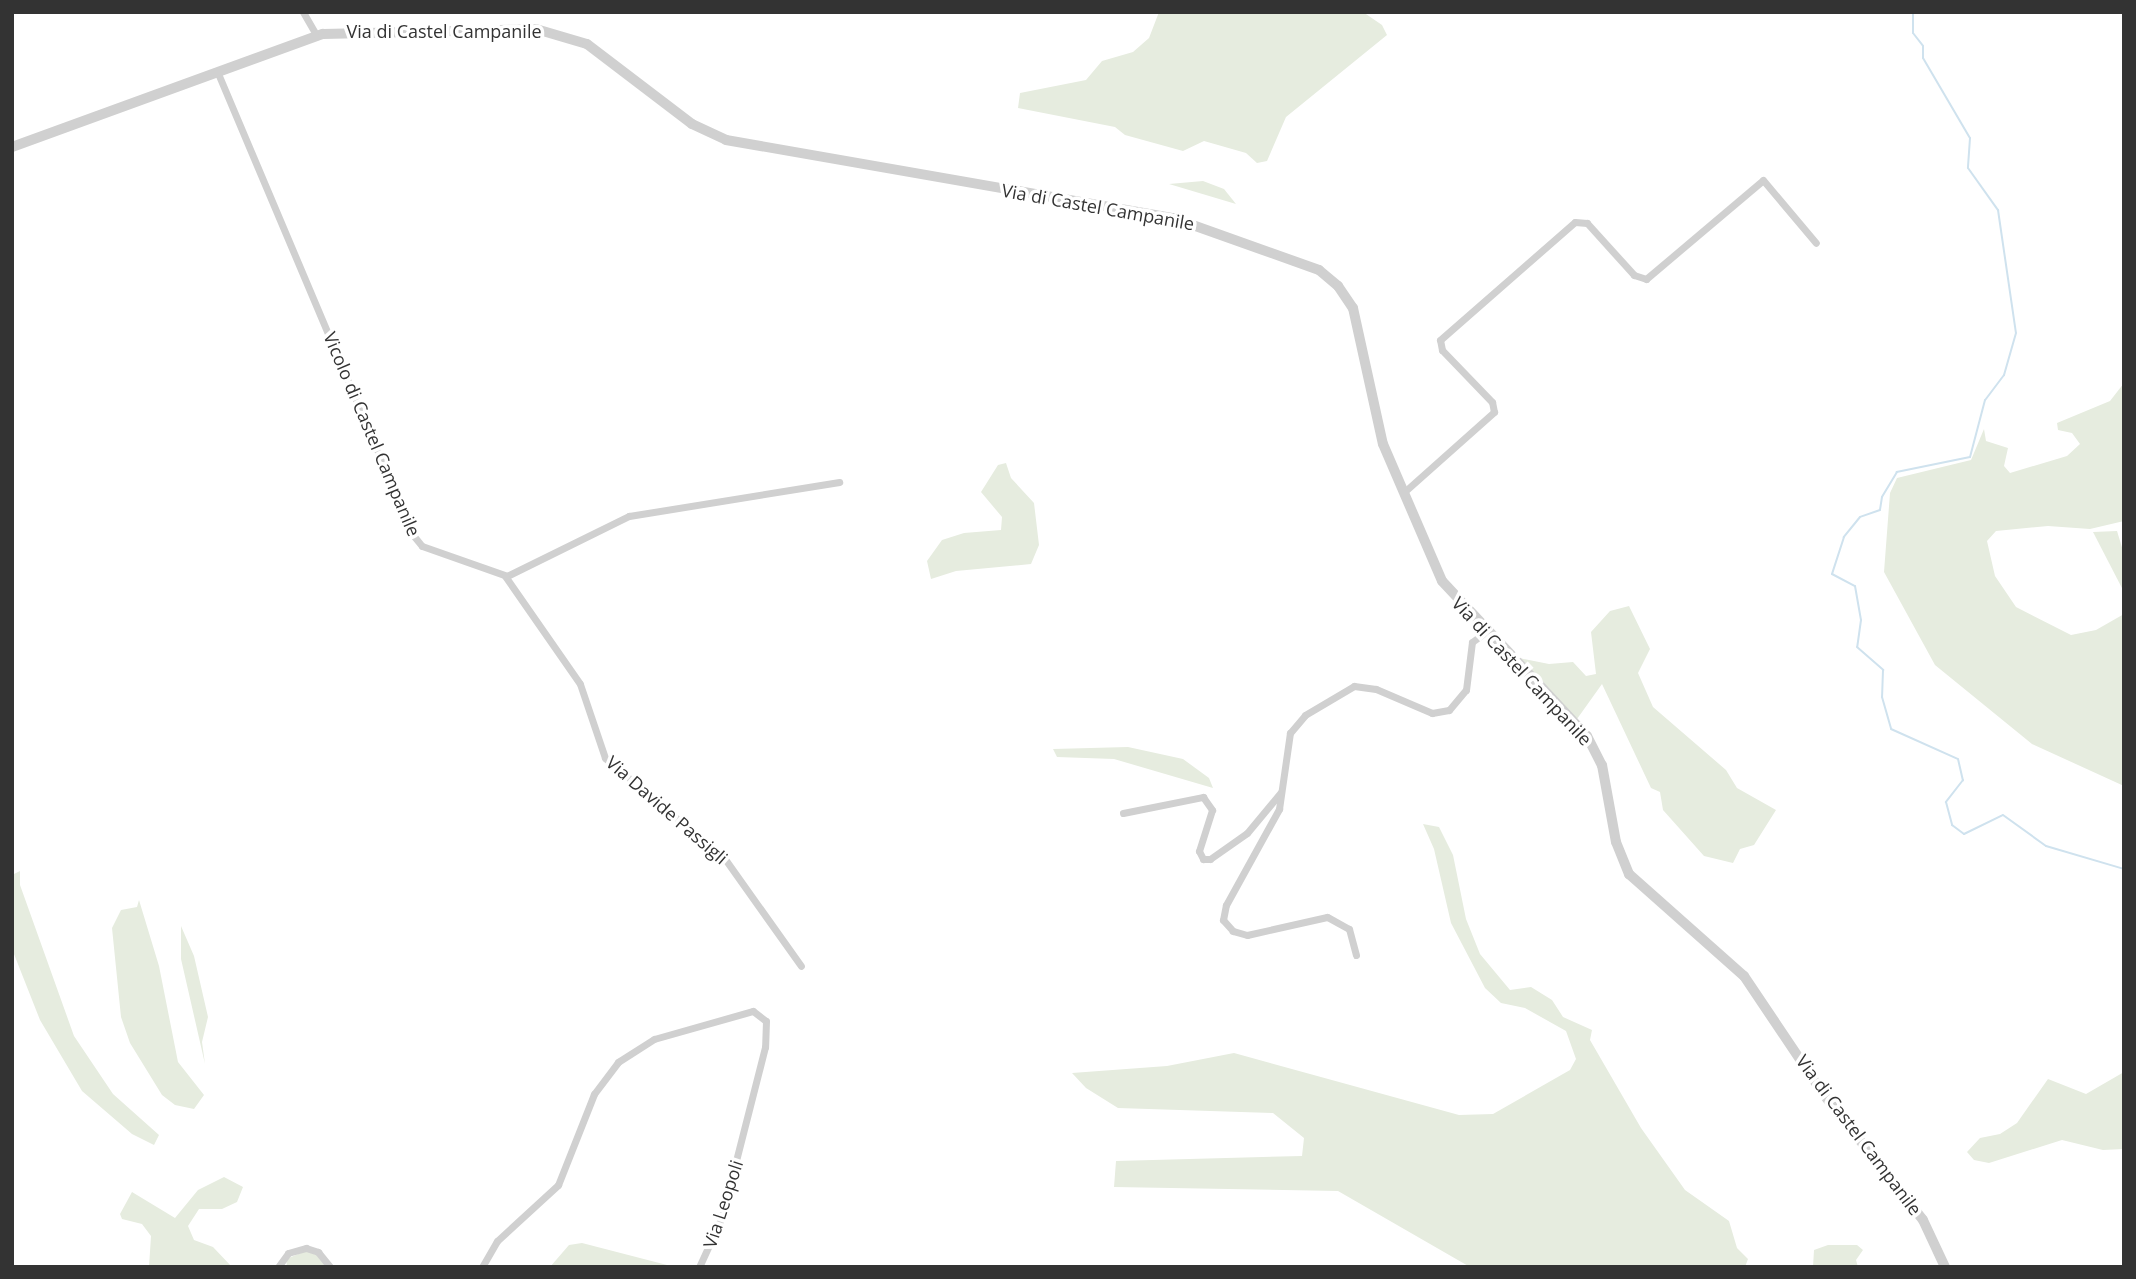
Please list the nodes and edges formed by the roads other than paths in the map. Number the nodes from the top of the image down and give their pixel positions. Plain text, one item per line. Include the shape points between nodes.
1 (303, 12) edge
2 (317, 36) junction
3 (217, 71) junction
4 (12, 147) edge
5 (1816, 243) dead end
6 (839, 482) dead end
7 (1403, 493) junction
8 (505, 576) junction
9 (1486, 632) junction
10 (1285, 785) junction
11 (1124, 813) dead end
12 (1356, 955) dead end
13 (801, 966) dead end
14 (278, 1267) edge
15 (330, 1267) edge
16 (482, 1267) edge
17 (699, 1267) edge
18 (1945, 1267) edge

1 - 2 street
2 - 3 street, Via di Castel Campanile
2 - 7 street, Via di Castel Campanile via 450,29 559,32 592,47 692,124 722,139 1173,218 1301,261 1332,280 1353,308 1380,433
3 - 4 street, Via di Castel Campanile
3 - 8 street, Vicolo di Castel Campanile via 414,536 424,547
5 - 7 street via 1763,180 1646,279 1634,275 1588,224 1575,222 1441,338 1442,350 1492,402 1494,412
6 - 8 street via 629,516
7 - 9 street, Via di Castel Campanile via 1438,575
8 - 13 street, Via Davide Passigli via 580,684 604,758 725,859
9 - 10 street via 1472,642 1466,690 1447,712 1429,713 1384,692 1358,686 1338,692 1305,715 1289,737
9 - 18 street, Via di Castel Campanile via 1593,745 1606,782 1617,847 1634,881 1744,976 1824,1095 1923,1220
10 - 11 street via 1256,824 1210,859 1203,859 1199,851 1212,810 1203,797
10 - 12 street via 1273,824 1226,905 1223,920 1233,931 1247,935 1327,917 1347,927
14 - 15 street via 288,1253 306,1248 318,1252
16 - 17 street, Via Leopoli via 497,1241 558,1185 594,1094 618,1062 654,1039 749,1010 762,1015 768,1028 718,1231

